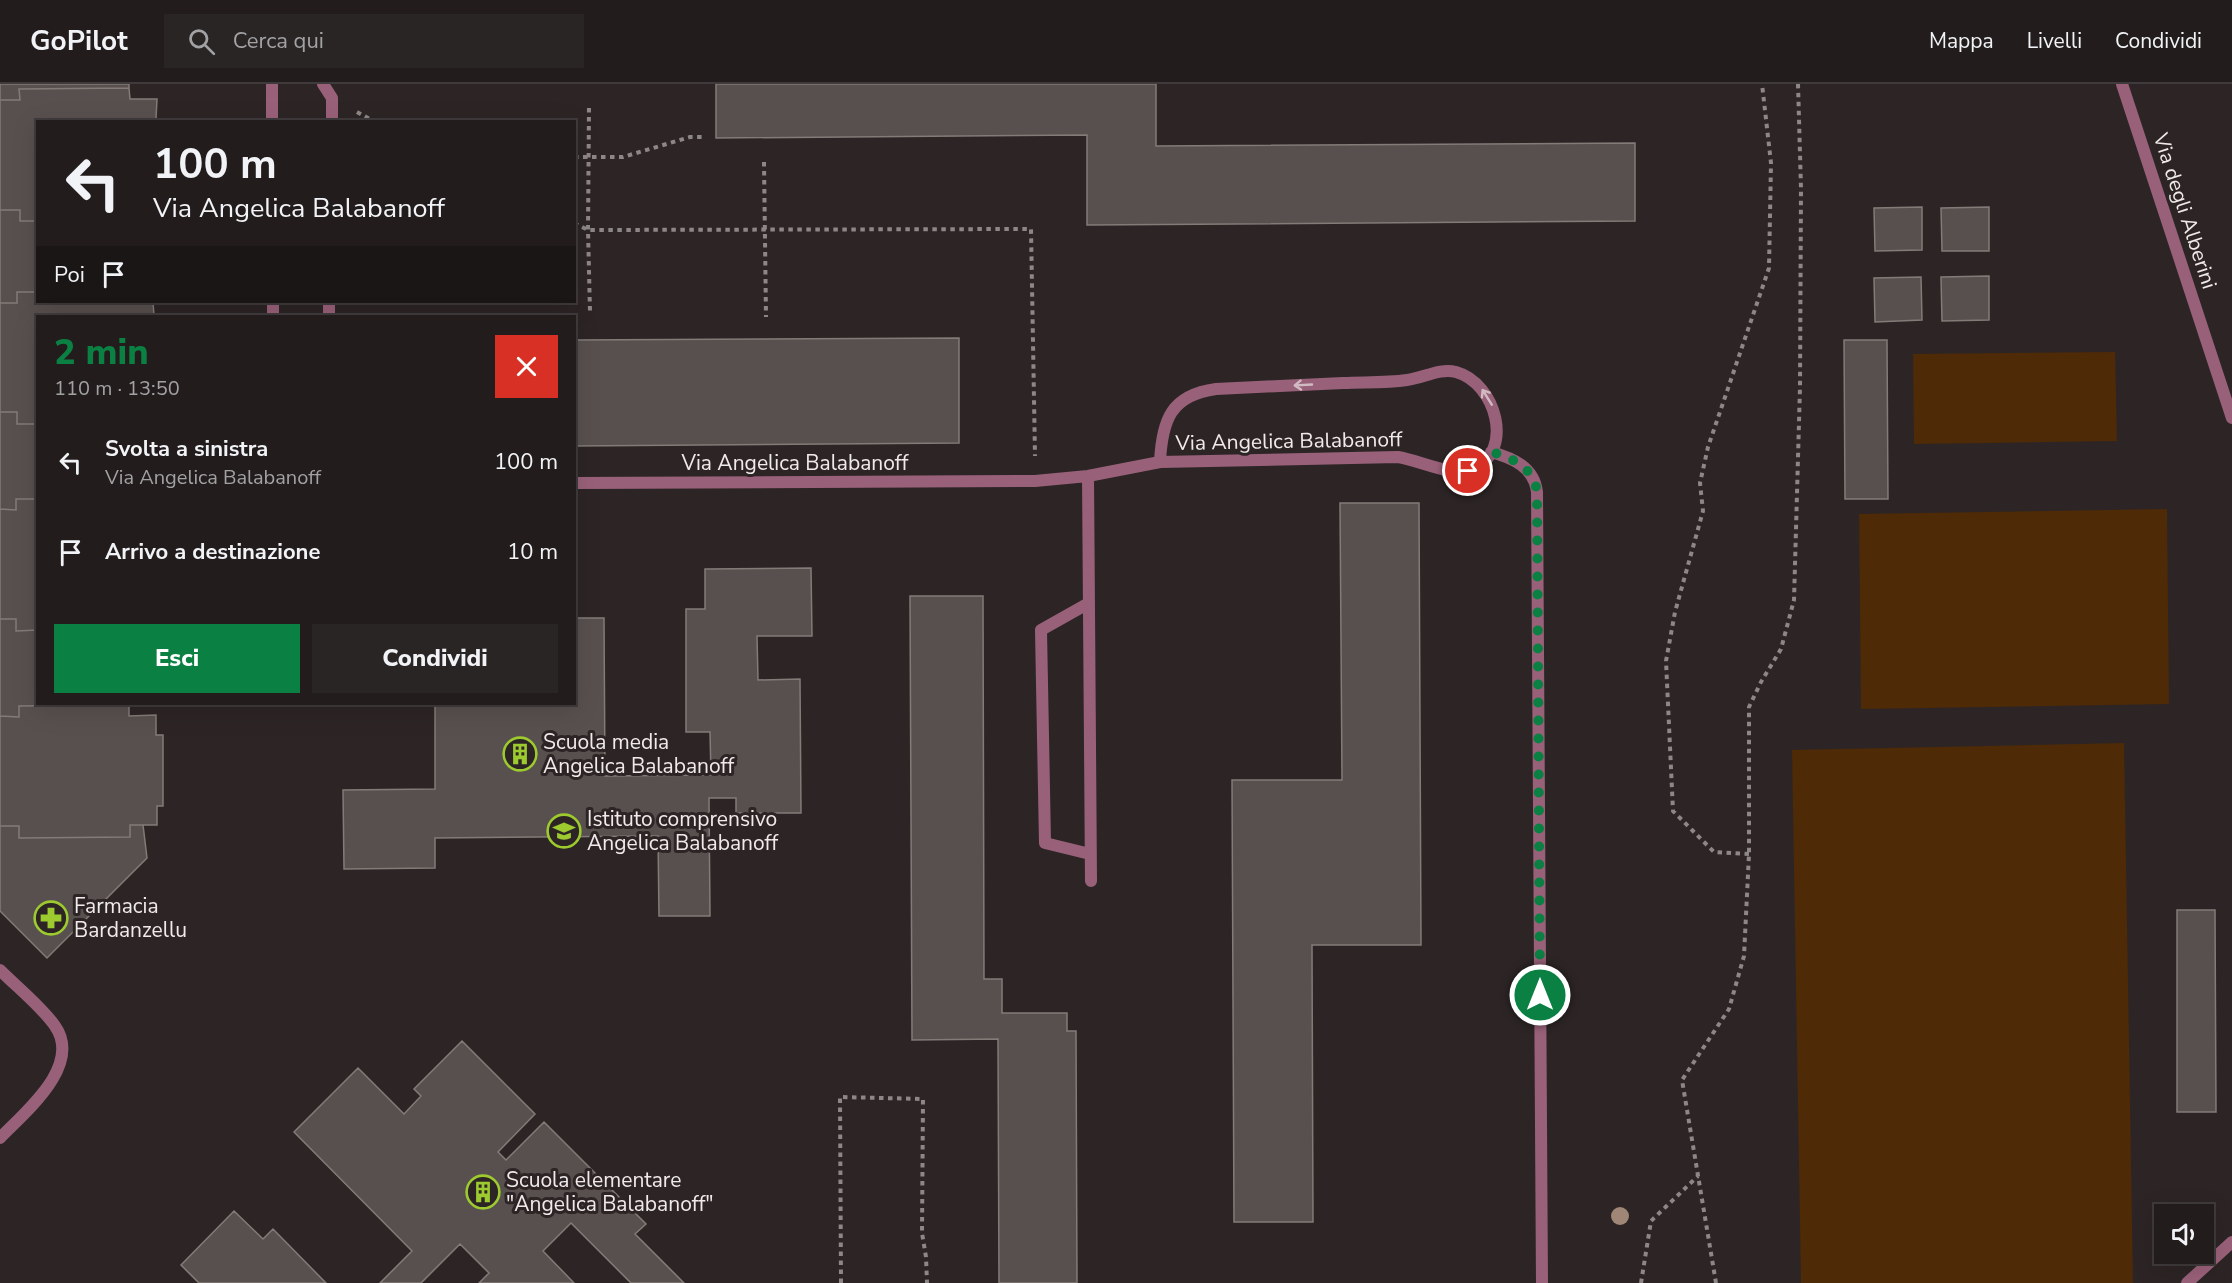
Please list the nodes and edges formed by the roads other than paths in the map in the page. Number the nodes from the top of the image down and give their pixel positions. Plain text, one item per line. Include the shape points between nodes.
1 (272, 84) edge
2 (323, 84) edge
3 (2122, 84) edge
4 (272, 120) edge
5 (332, 120) edge
6 (2232, 418) edge
7 (1491, 452) junction
8 (1160, 462) junction
9 (1088, 476) junction
10 (576, 483) edge
11 (1089, 603) junction
12 (1090, 854) junction
13 (1090, 881) dead end
14 (0, 970) edge
15 (0, 1138) edge
16 (2232, 1242) edge
17 (1542, 1283) edge
18 (2187, 1283) edge

1 - 4 street
2 - 5 street via 332,98
3 - 6 street, Via degli Alberini
7 - 8 street, Via Angelica Balabanoff via 1474,469 1460,471 1398,457
7 -> 8 street via 1497,425 1489,399 1467,377 1448,371 1407,380 1201,391 1181,400 1168,417
7 - 17 street via 1524,468 1533,476 1537,492
8 - 9 street, Via Angelica Balabanoff
9 - 10 street, Via Angelica Balabanoff via 1035,481
9 - 11 street
11 - 12 street
11 - 12 street via 1041,630 1045,843
12 - 13 street
14 - 15 street via 56,1027 61,1042 59,1067 48,1087
16 - 18 street

